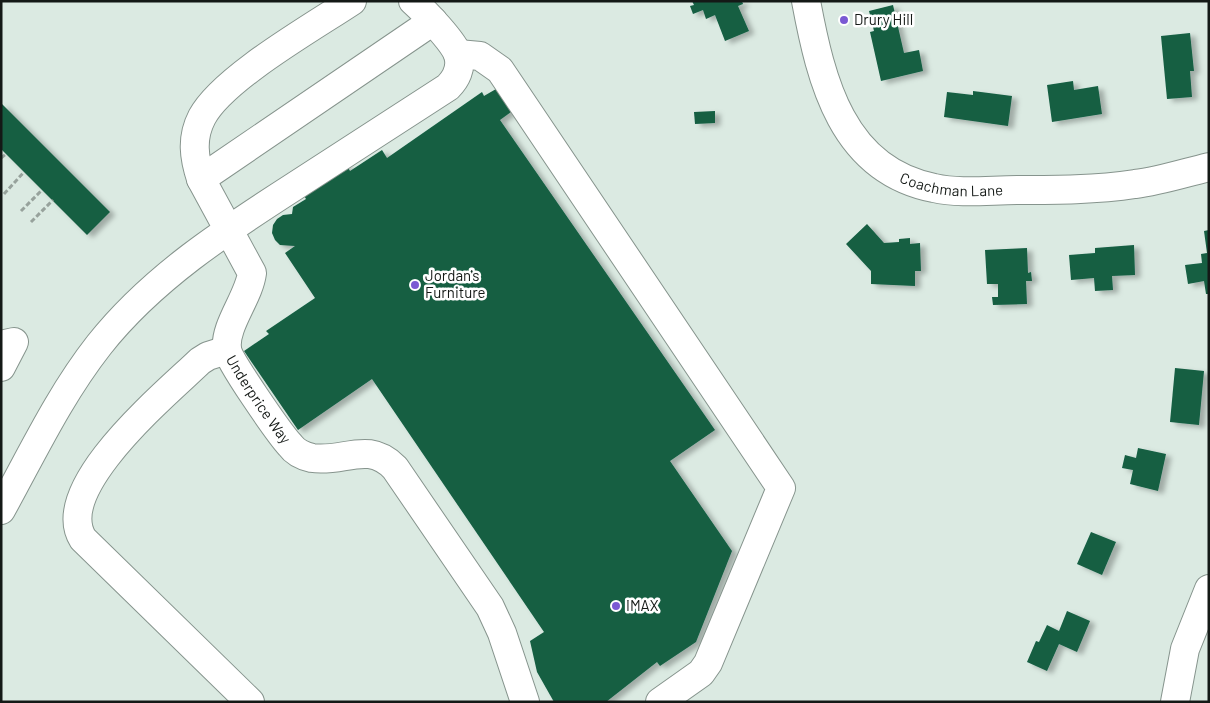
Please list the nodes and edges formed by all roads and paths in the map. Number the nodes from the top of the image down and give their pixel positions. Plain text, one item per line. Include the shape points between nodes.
1 (352, 1) edge
2 (413, 1) edge
3 (806, 1) edge
4 (433, 21) junction
5 (458, 54) junction
6 (6, 154) dead end
7 (1, 158) edge
8 (1209, 167) edge
9 (24, 172) dead end
10 (201, 180) junction
11 (42, 190) dead end
12 (4, 194) dead end
13 (52, 200) dead end
14 (21, 211) dead end
15 (31, 222) dead end
16 (229, 228) junction
17 (1, 345) edge
18 (227, 350) junction
19 (1, 367) edge
20 (1, 510) edge
21 (1209, 589) edge
22 (250, 702) edge
23 (525, 702) edge
24 (660, 702) edge
25 (1175, 702) edge

1 - 10 street, Underprice Way via 249,70 211,103 201,118 194,149
2 - 4 street
3 - 8 street, Coachman Lane via 821,70 844,125 856,144 874,161 912,183 935,189 1074,190 1136,184
4 - 5 street
4 - 10 street
5 - 16 street via 459,69 448,87
5 - 24 street via 480,56 500,70 781,488 708,663 701,673
6 - 7 path
9 - 12 path
10 - 16 street, Underprice Way
11 - 14 path
13 - 15 path
16 - 18 street, Underprice Way via 252,273 231,328
16 - 20 street via 149,293 100,344 62,398
17 - 19 street via 14,342
18 - 22 street via 200,361 113,446 86,486 77,521 78,532 83,539
18 - 23 street, Underprice Way via 290,446 301,455 326,458 373,454 386,458 395,468 490,607
21 - 25 street via 1184,649

